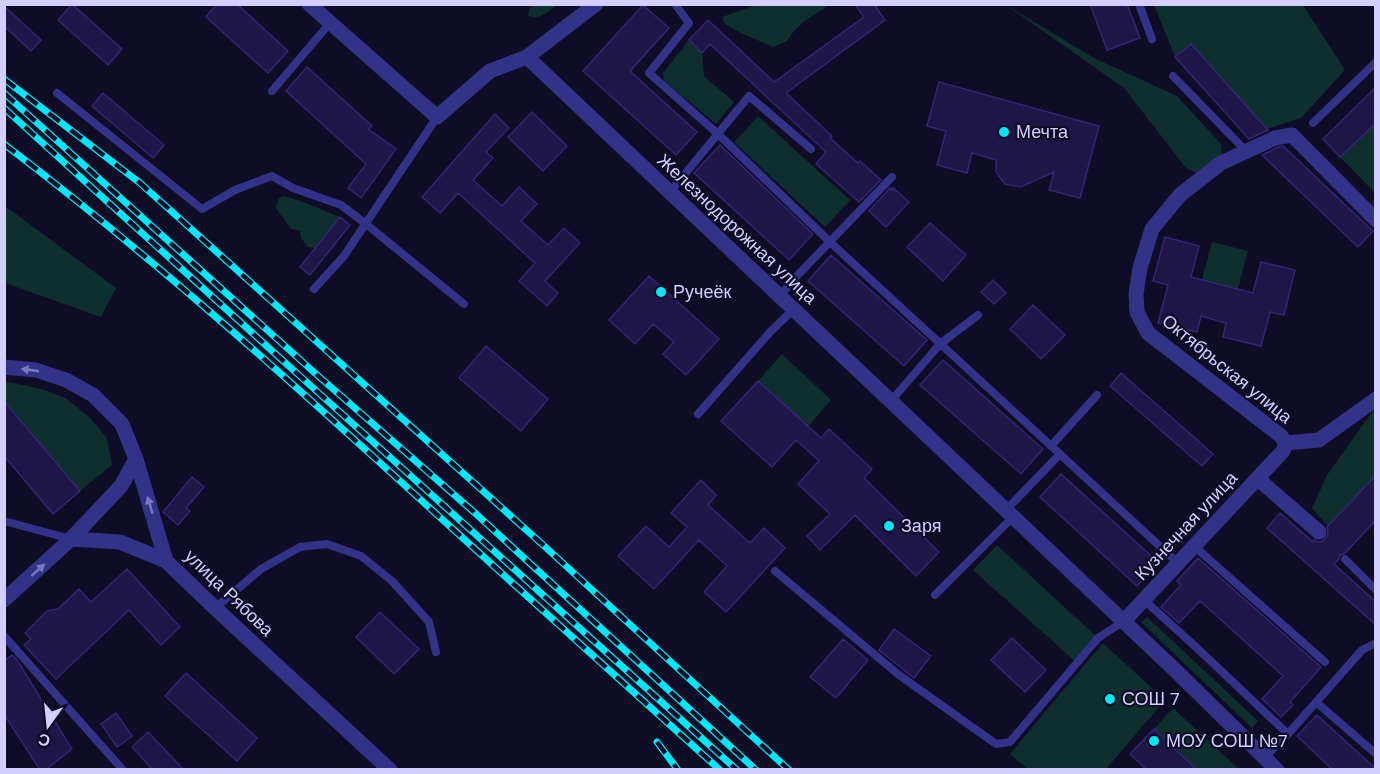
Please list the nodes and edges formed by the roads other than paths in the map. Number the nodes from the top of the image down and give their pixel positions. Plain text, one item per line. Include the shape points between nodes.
1 (309, 4) edge
2 (596, 4) edge
3 (675, 4) edge
4 (1139, 4) edge
5 (330, 23) junction
6 (1152, 39) dead end
7 (527, 57) junction
8 (1376, 62) edge
9 (1173, 76) dead end
10 (272, 91) dead end
11 (57, 93) dead end
12 (437, 117) junction
13 (1313, 123) dead end
14 (718, 134) junction
15 (811, 149) dead end
16 (1246, 151) junction
17 (892, 177) dead end
18 (670, 192) junction
19 (1376, 220) edge
20 (366, 224) junction
21 (830, 242) junction
22 (314, 289) dead end
23 (780, 296) junction
24 (464, 304) dead end
25 (794, 309) junction
26 (978, 315) dead end
27 (940, 344) junction
28 (4, 367) edge
29 (1097, 395) dead end
30 (1376, 399) edge
31 (891, 401) junction
32 (698, 414) dead end
33 (1286, 443) junction
34 (1051, 446) junction
35 (1060, 454) junction
36 (136, 459) junction
37 (1258, 478) junction
38 (1010, 514) junction
39 (4, 521) edge
40 (1319, 532) dead end
41 (72, 539) junction
42 (1194, 546) junction
43 (1345, 559) dead end
44 (166, 561) junction
45 (1178, 563) junction
46 (774, 571) dead end
47 (1376, 590) edge
48 (935, 595) dead end
49 (4, 600) edge
50 (1144, 600) junction
51 (215, 608) junction
52 (1124, 621) junction
53 (4, 636) edge
54 (1376, 643) edge
55 (435, 652) dead end
56 (1324, 662) dead end
57 (1316, 702) junction
58 (1288, 734) junction
59 (1376, 754) edge
60 (1264, 758) junction
61 (123, 770) edge
62 (390, 770) edge
63 (1277, 770) edge

1 - 5 street
2 - 7 street
3 - 14 lane via 689,23 649,73
4 - 6 lane
5 - 10 lane
5 - 12 street
7 - 12 street via 490,71
7 - 18 street, Железнодорожная улица
8 - 13 lane
9 - 16 lane
11 - 20 lane via 202,209 235,190 272,176 341,205
12 - 20 lane
14 - 15 lane via 749,96
14 - 18 lane
14 - 21 lane
16 - 19 street, Октябрьская улица via 1292,135
16 - 33 street, Октябрьская улица via 1221,163 1180,195 1152,229 1140,268 1137,312 1148,333
17 - 21 lane
18 - 23 street, Железнодорожная улица
20 - 22 lane
20 - 24 lane
21 - 23 lane
21 - 27 lane
23 - 25 street, Железнодорожная улица
25 - 31 street, Железнодорожная улица
25 - 32 lane
26 - 27 lane
27 - 31 lane
27 - 34 lane
36 -> 28 street, улица Рябова via 122,424 93,395 36,370
29 - 34 lane
30 - 33 street, Октябрьская улица via 1319,440
31 - 38 street, Железнодорожная улица
33 - 37 street, Кузнечная улица
34 - 35 lane
35 - 38 lane
35 - 45 lane
36 - 41 street via 121,486
44 -> 36 street, улица Рябова
37 - 40 street, Кузнечная улица
37 - 42 street, Кузнечная улица
38 - 48 lane
38 - 52 street, Железнодорожная улица
39 - 41 lane
41 - 44 street via 120,542
49 -> 41 street
42 - 45 street, Кузнечная улица
42 - 56 lane
43 - 47 lane
44 - 51 street, улица Рябова
45 - 50 street, Кузнечная улица
46 - 52 lane via 899,675 996,744 1010,742 1098,638
50 - 52 street
50 - 58 lane
51 - 55 lane via 261,569 290,552 327,544 362,556 392,581 429,622
51 - 62 street, улица Рябова
52 - 60 street, Железнодорожная улица
53 - 61 lane
54 - 57 lane via 1362,650
57 - 58 lane
57 - 59 lane
58 - 60 lane
60 - 63 street, Железнодорожная улица

